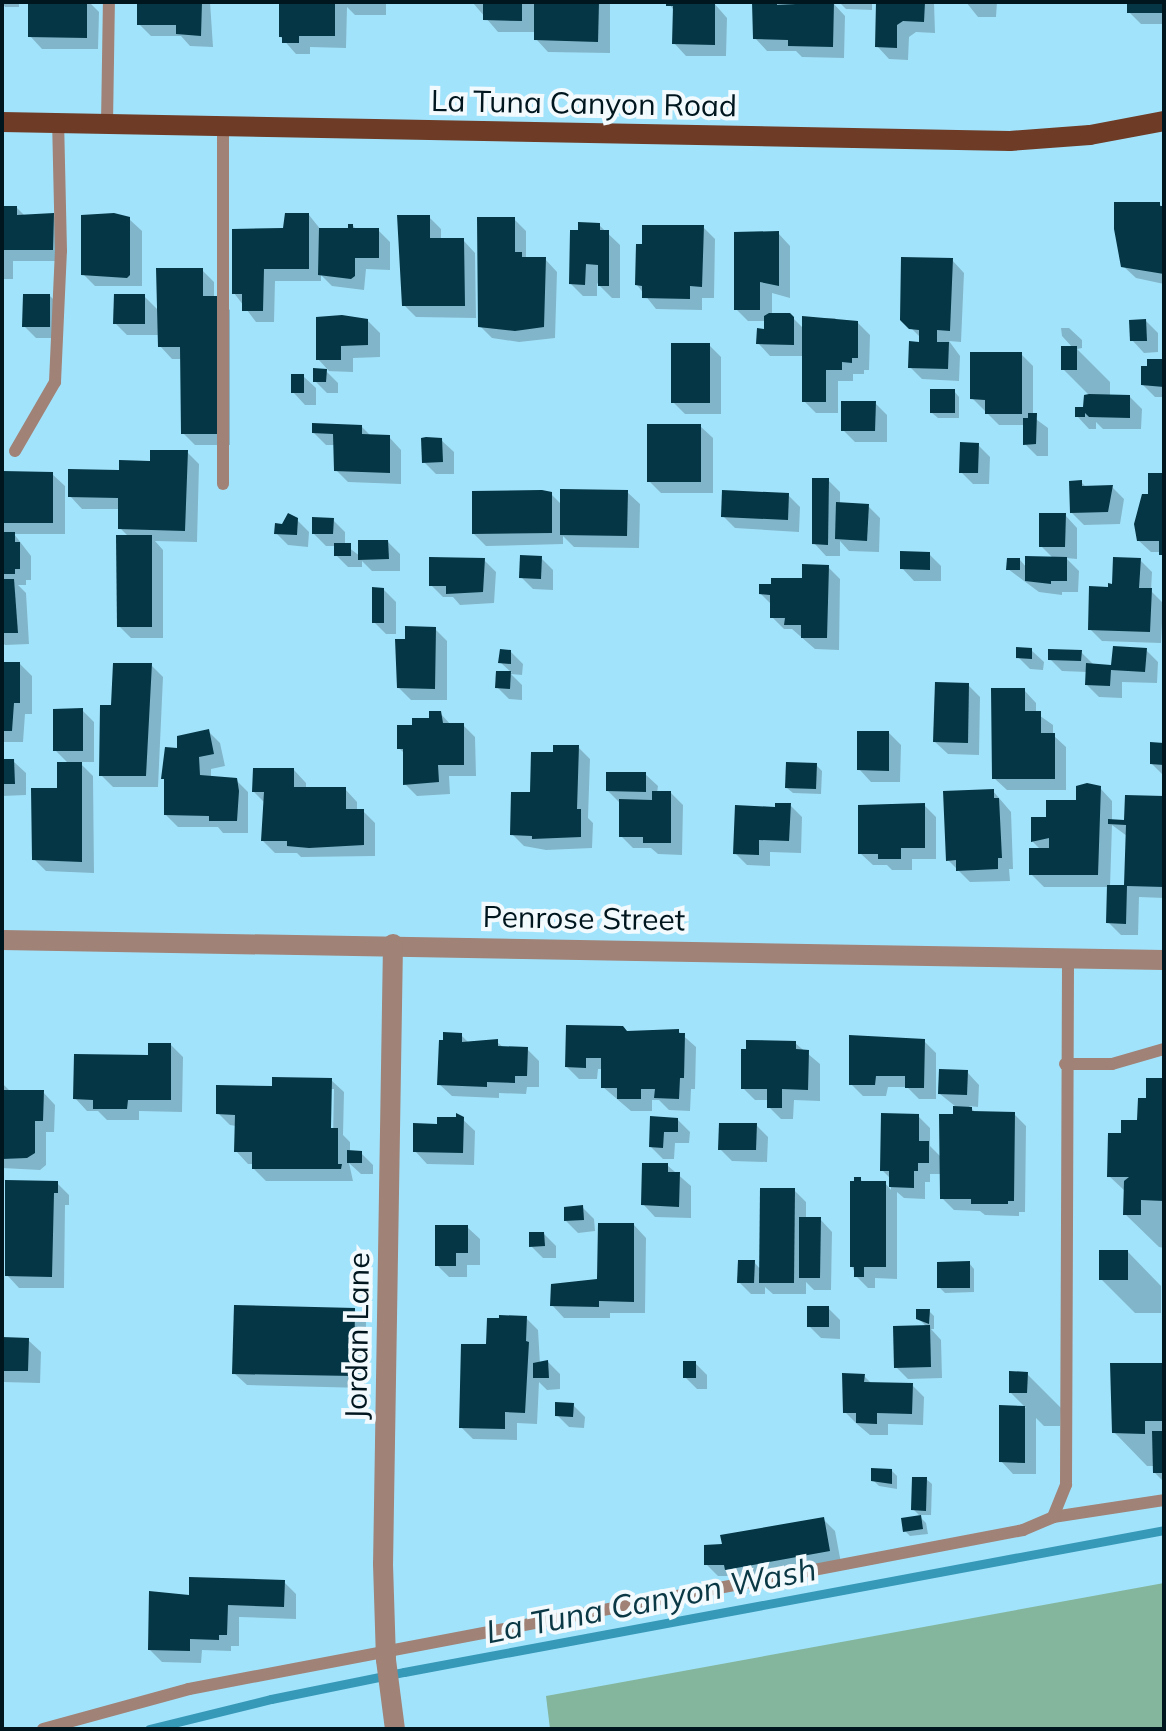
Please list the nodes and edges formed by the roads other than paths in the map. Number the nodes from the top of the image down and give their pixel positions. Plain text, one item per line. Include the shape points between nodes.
1 (109, 2) edge
2 (1164, 121) edge
3 (2, 122) edge
4 (58, 123) junction
5 (107, 124) junction
6 (223, 127) junction
7 (15, 451) dead end
8 (223, 484) dead end
9 (2, 940) edge
10 (393, 944) junction
11 (1068, 957) junction
12 (1164, 960) edge
13 (1164, 1049) edge
14 (1065, 1064) junction
15 (1164, 1500) edge
16 (1053, 1517) junction
17 (386, 1655) junction
18 (43, 1729) edge
19 (395, 1729) edge

1 - 5 lane
2 - 6 main road, La Tuna Canyon Road via 1090,135 1010,141
3 - 4 main road, La Tuna Canyon Road
4 - 5 main road, La Tuna Canyon Road
4 - 7 lane via 61,251 55,382
5 - 6 main road, La Tuna Canyon Road
6 - 8 lane
9 - 10 street, Penrose Street
10 - 11 street, Penrose Street
10 - 17 street, Jordan Lane
11 - 12 street, Penrose Street
11 - 14 lane
13 - 14 lane via 1112,1064
14 - 16 lane via 1066,1485
15 - 16 lane
16 - 17 lane via 1023,1530
17 - 18 lane via 189,1689
17 - 19 street, Jordan Lane

